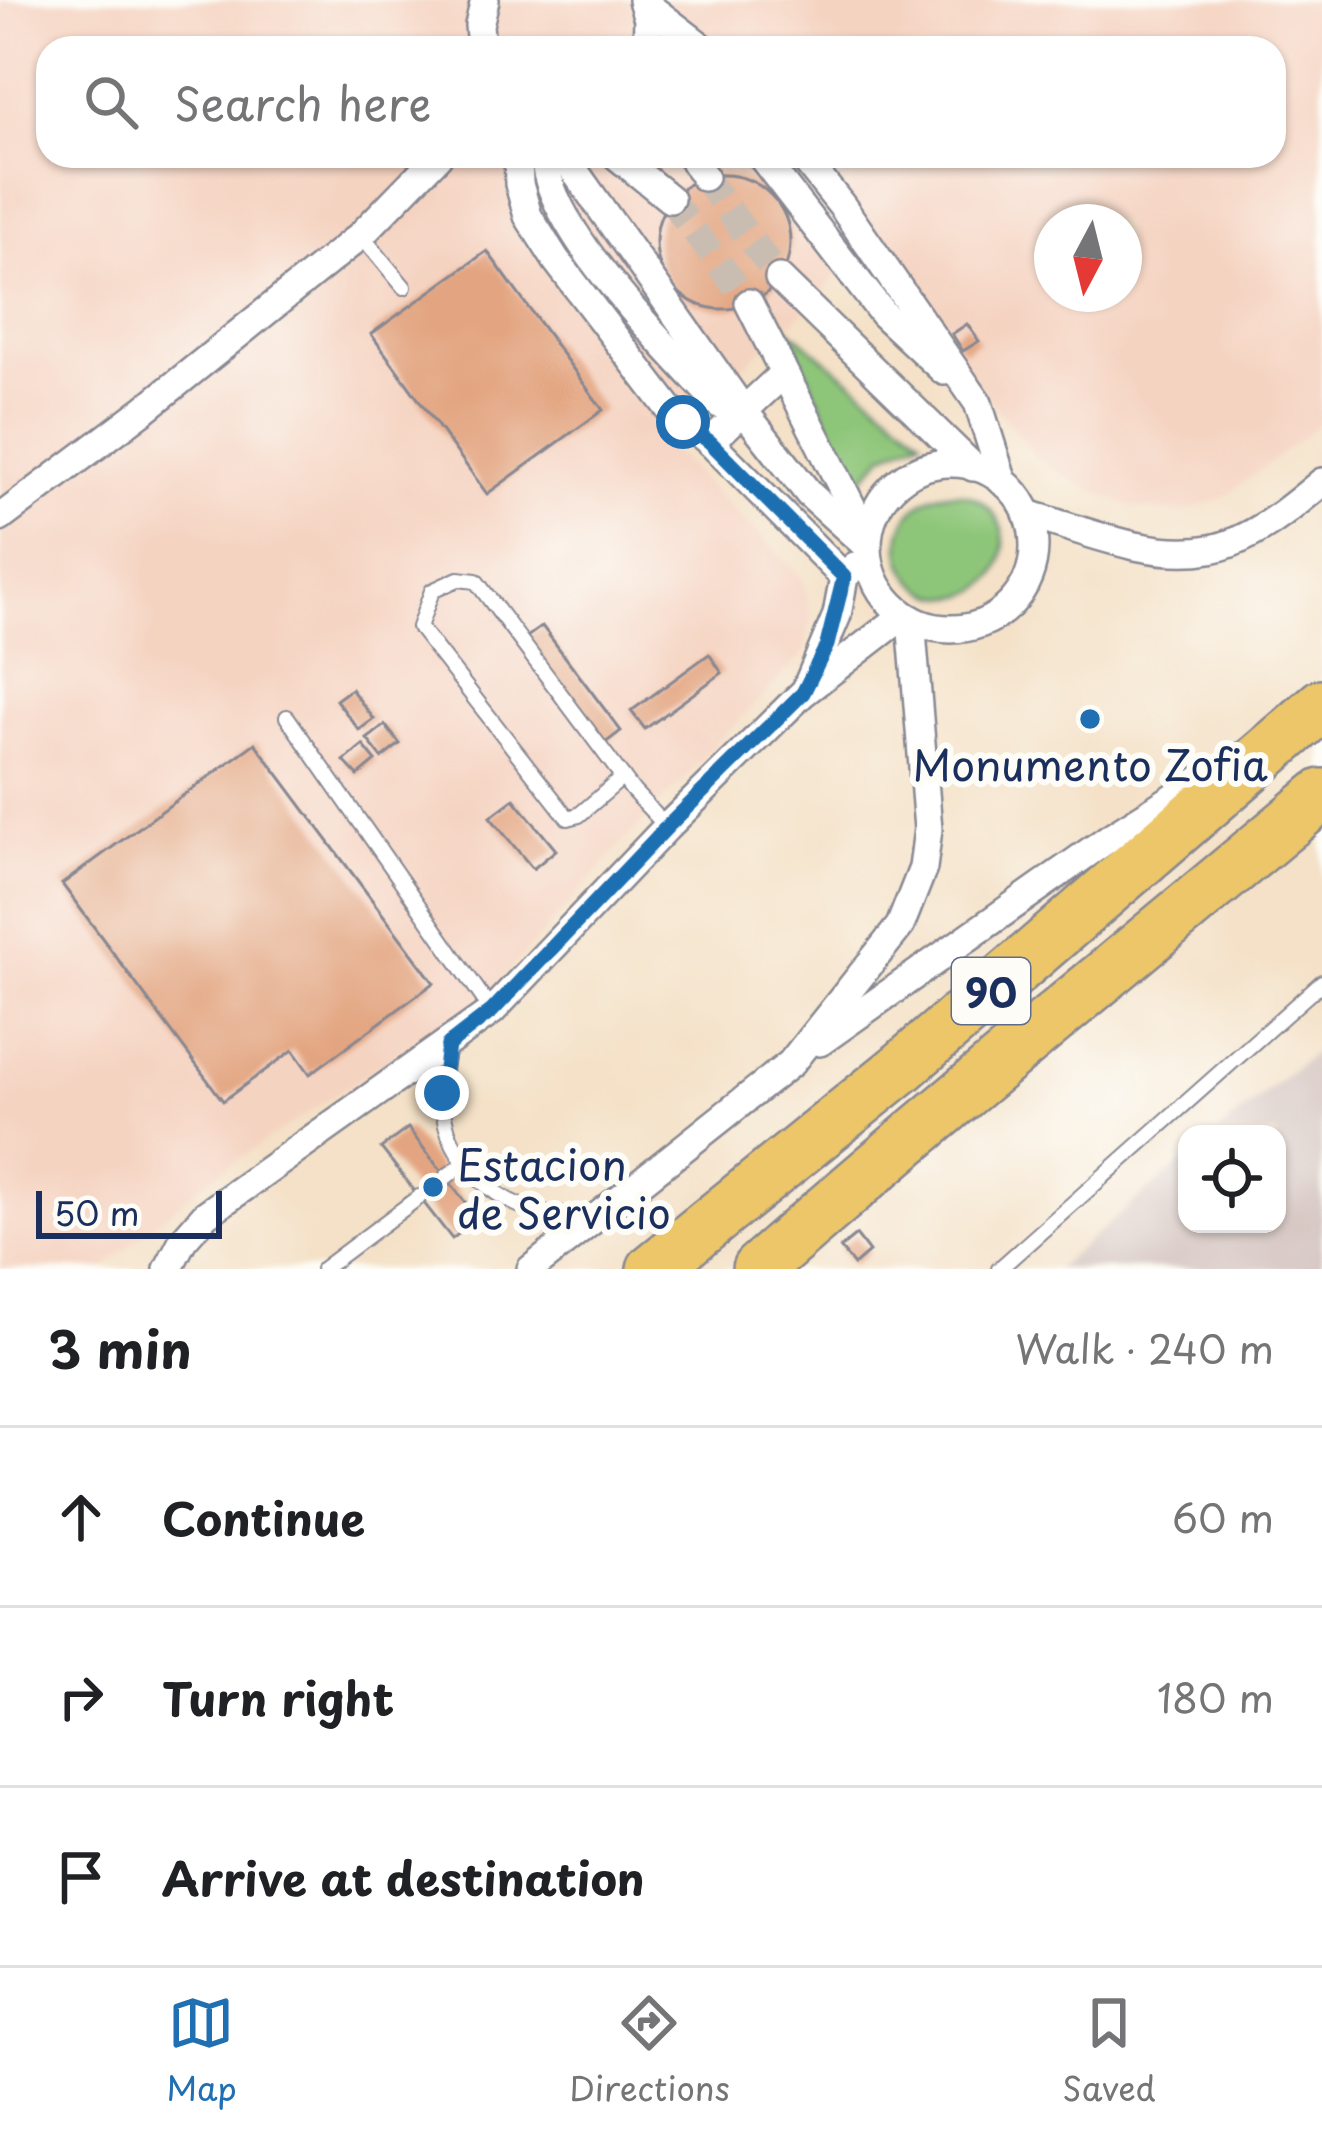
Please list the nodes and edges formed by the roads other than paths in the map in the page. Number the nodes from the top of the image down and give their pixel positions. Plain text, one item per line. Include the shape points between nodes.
1 (643, 1) edge
2 (482, 2) edge
3 (481, 36) edge
4 (650, 36) edge
5 (688, 36) edge
6 (426, 168) edge
7 (518, 168) edge
8 (545, 168) edge
9 (572, 168) edge
10 (632, 168) edge
11 (770, 168) edge
12 (812, 168) edge
13 (670, 199) tunnel mouth
14 (361, 235) junction
15 (779, 278) tunnel mouth
16 (404, 287) dead end
17 (749, 303) tunnel mouth
18 (782, 374) junction
19 (977, 403) junction
20 (739, 415) junction
21 (710, 442) junction
22 (973, 466) junction
23 (1003, 482) junction
24 (1322, 482) edge
25 (1027, 514) junction
26 (0, 518) edge
27 (868, 546) junction
28 (844, 577) junction
29 (907, 617) junction
30 (803, 693) junction
31 (1322, 705) edge
32 (287, 718) dead end
33 (1282, 739) junction
34 (622, 777) junction
35 (1322, 796) edge
36 (667, 827) junction
37 (1322, 982) edge
38 (492, 1011) junction
39 (448, 1045) junction
40 (791, 1063) junction
41 (463, 1164) junction
42 (446, 1177) dead end
43 (419, 1197) dead end
44 (601, 1210) junction
45 (168, 1269) edge
46 (323, 1269) edge
47 (531, 1269) edge
48 (653, 1269) edge
49 (758, 1269) edge
50 (999, 1269) edge

1 - 4 street
1 - 5 street
2 - 3 street
6 - 14 street
7 - 21 street via 528,216 556,260 671,411
8 - 20 street via 593,260
9 - 20 street
10 - 13 street
11 - 19 street via 883,314
12 - 19 street
14 - 16 lane
14 - 26 street
15 - 22 street
17 - 18 street
18 - 20 street
18 - 27 street
19 - 23 street
20 - 21 street
20 - 27 street
21 - 28 street
22 - 23 street
22 - 27 street via 925,468 897,483 877,508
23 - 25 street
24 - 25 street via 1240,539 1210,549 1165,550
25 - 29 street via 1029,574 1007,608 950,629
27 - 28 street
27 - 29 street via 875,581
28 - 30 street via 827,645
29 - 30 street
29 - 40 street via 928,829 923,868 900,926
30 - 36 street
31 - 33 highway, 90
32 - 38 lane
33 - 40 street via 1108,838
33 - 48 highway, 90 via 900,1069
34 - 34 lane via 568,818 419,627 432,591 476,581
34 - 36 lane
35 - 49 highway, 90
36 - 38 street
37 - 50 lane
38 - 39 street
39 - 41 lane via 442,1093
39 - 45 street via 205,1216
40 - 44 street
41 - 42 lane
41 - 44 lane via 504,1201 552,1216
43 - 46 lane
44 - 47 street

